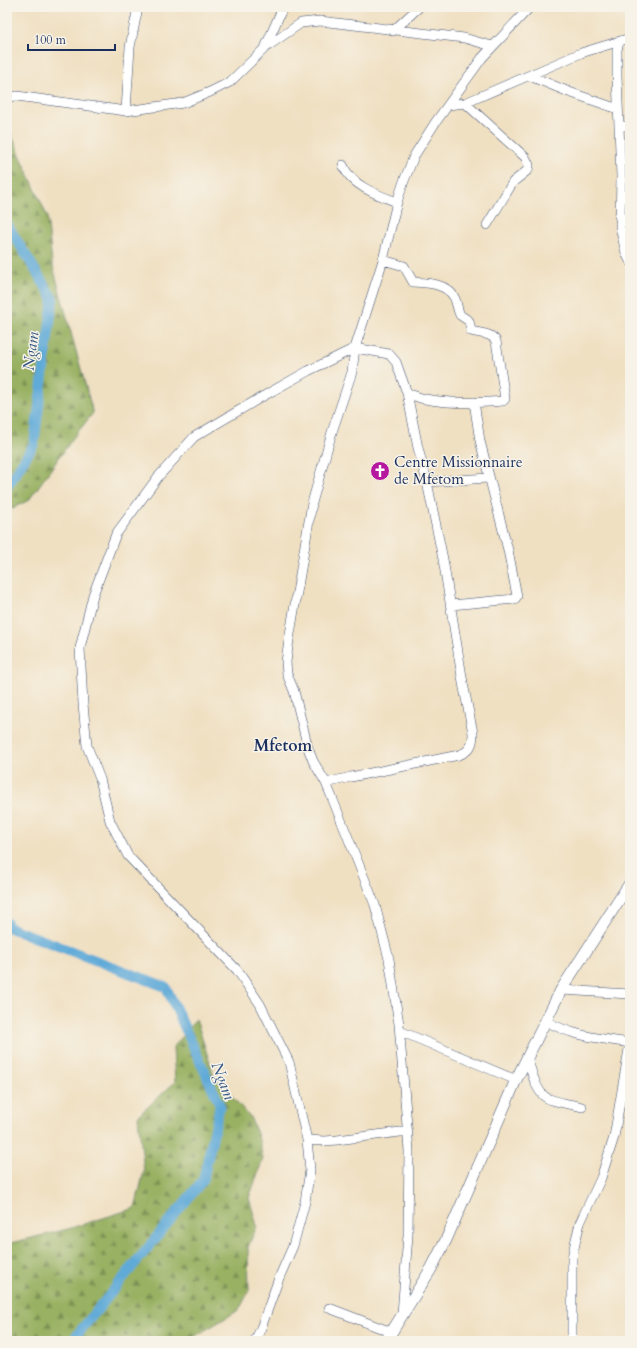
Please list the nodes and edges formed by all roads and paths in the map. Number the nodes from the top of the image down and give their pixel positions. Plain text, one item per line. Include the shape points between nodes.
1 (138, 7) edge
2 (283, 7) edge
3 (419, 7) edge
4 (530, 7) edge
5 (393, 31) junction
6 (630, 38) edge
7 (619, 42) junction
8 (492, 46) junction
9 (265, 48) junction
10 (530, 76) junction
11 (7, 97) edge
12 (465, 103) junction
13 (448, 105) junction
14 (618, 109) junction
15 (126, 111) junction
16 (620, 126) junction
17 (630, 126) edge
18 (343, 165) dead end
19 (397, 202) junction
20 (619, 216) junction
21 (630, 224) edge
22 (487, 225) dead end
23 (383, 260) junction
24 (630, 261) edge
25 (355, 348) junction
26 (407, 393) junction
27 (474, 402) junction
28 (488, 478) junction
29 (427, 482) junction
30 (451, 605) junction
31 (326, 783) junction
32 (630, 884) edge
33 (561, 990) junction
34 (630, 994) edge
35 (546, 1021) junction
36 (400, 1031) junction
37 (630, 1043) edge
38 (527, 1057) junction
39 (516, 1080) junction
40 (582, 1107) dead end
41 (408, 1131) junction
42 (307, 1140) junction
43 (329, 1308) dead end
44 (402, 1316) junction
45 (389, 1337) edge
46 (255, 1341) edge
47 (572, 1341) edge

1 - 15 street via 130,47
2 - 9 street
3 - 5 street
4 - 8 street
5 - 8 street via 464,38
5 - 9 street via 320,21 301,23
6 - 7 street
7 - 10 street via 581,53
7 - 14 street
8 - 13 street
9 - 15 street via 230,82 210,92 183,103
10 - 12 street
10 - 14 street
11 - 15 street via 17,96
12 - 13 street
12 - 22 street via 525,157 529,165 528,170 513,182
13 - 19 street via 414,156
14 - 16 street
16 - 17 street
16 - 20 street
18 - 19 street via 352,179 373,192
19 - 23 street
20 - 21 street
20 - 24 street
23 - 25 street
23 - 27 street via 404,266 413,282 429,283 447,289 455,298 462,318 469,321 471,331 488,334 496,341 505,399
25 - 26 street via 389,354 396,362
25 - 31 street via 352,372 312,503 286,662 287,674 294,691 308,748
25 - 42 street via 267,394 194,437 158,478 116,534 93,595 80,648 86,746 100,779 110,821 128,856 237,970 260,1004 288,1062
26 - 27 street via 424,399
26 - 29 street
27 - 28 street
28 - 29 street
28 - 30 street via 518,596 515,599
29 - 30 street
30 - 31 street via 473,734 470,748 466,753 444,759
31 - 36 street via 375,905 389,959
32 - 33 main road
33 - 34 street
33 - 35 main road
35 - 37 street via 559,1029 580,1035
35 - 38 main road
36 - 39 street
36 - 41 street
37 - 47 street via 614,1137 601,1178 580,1223 576,1239 572,1264
38 - 39 main road
38 - 40 street via 543,1095
39 - 44 main road via 446,1240
41 - 42 street via 337,1140
41 - 44 street via 408,1235
42 - 46 street via 310,1170 305,1202 293,1246
43 - 45 street
44 - 45 main road

